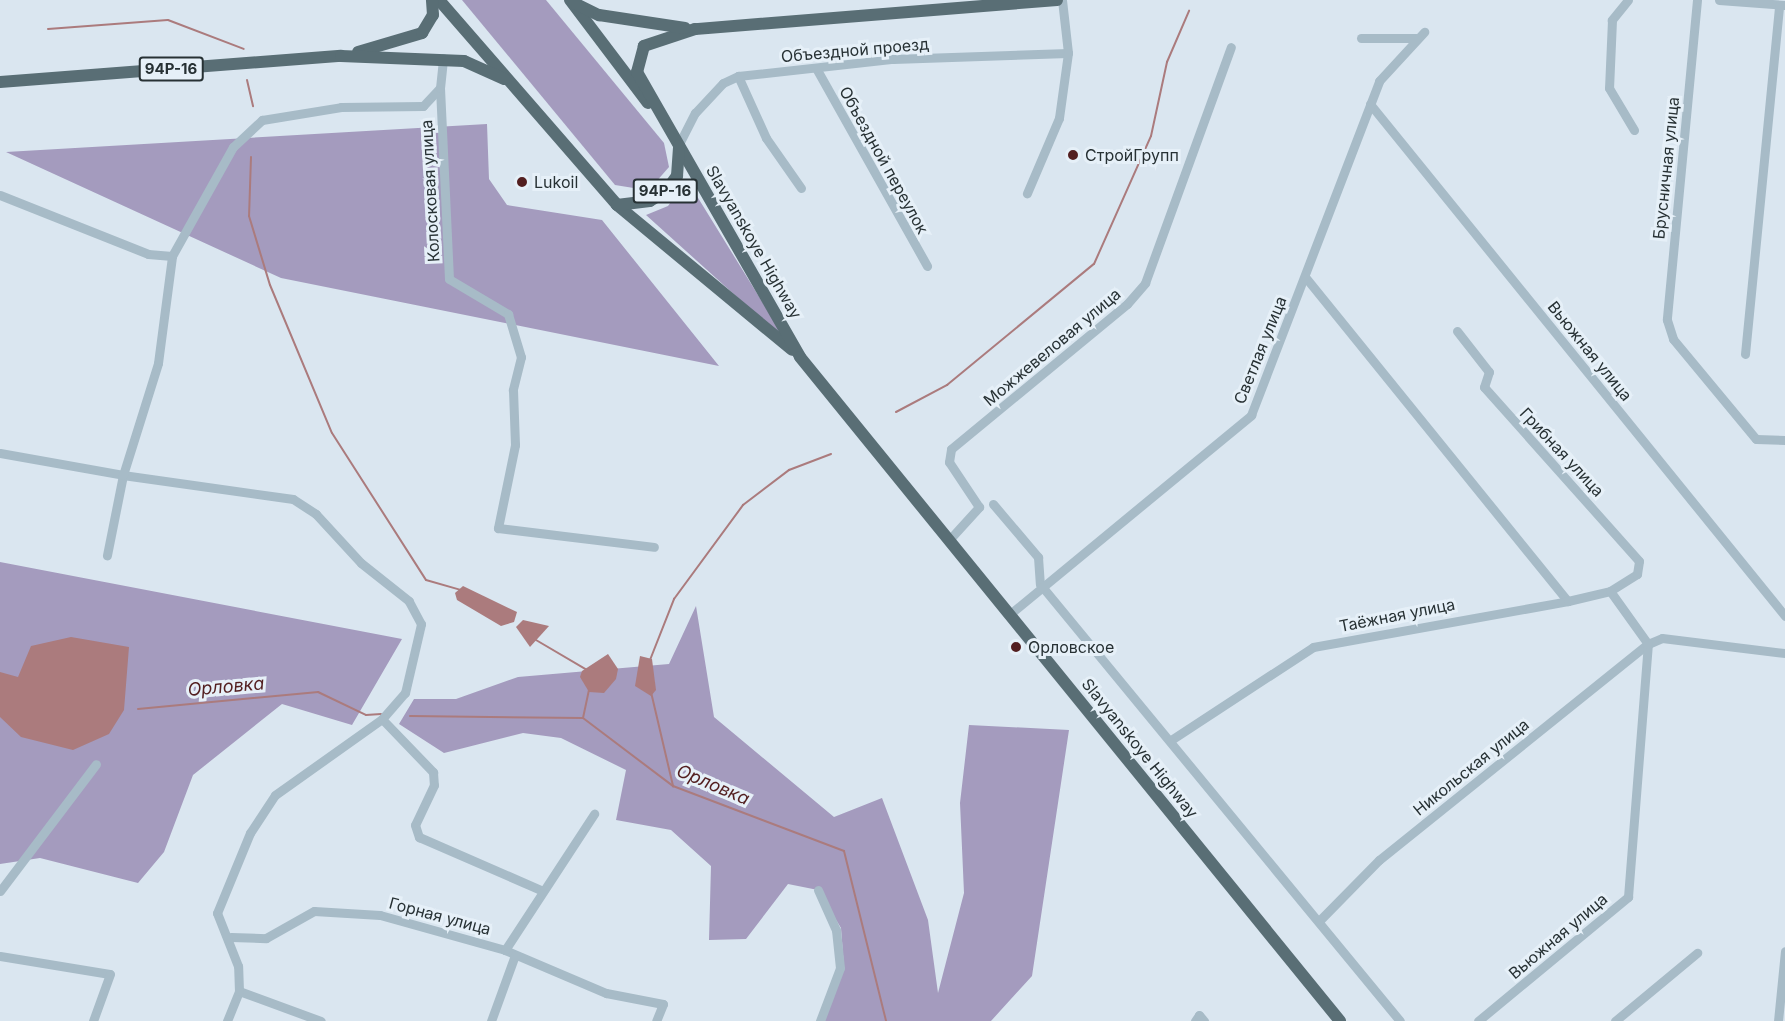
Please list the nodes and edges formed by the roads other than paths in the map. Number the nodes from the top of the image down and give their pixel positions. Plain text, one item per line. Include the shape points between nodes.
1 (432, 0) edge
2 (440, 0) edge
3 (1057, 0) edge
4 (1062, 0) edge
5 (1628, 0) edge
6 (1697, 0) edge
7 (1719, 0) edge
8 (570, 1) edge
9 (1782, 5) edge
10 (695, 29) junction
11 (1361, 38) dead end
12 (1231, 47) dead end
13 (1068, 53) junction
14 (342, 56) junction
15 (443, 58) junction
16 (816, 68) junction
17 (738, 76) junction
18 (504, 78) junction
19 (0, 82) edge
20 (440, 88) junction
21 (1370, 105) junction
22 (1634, 130) dead end
23 (679, 144) junction
24 (801, 188) dead end
25 (1027, 193) dead end
26 (0, 195) edge
27 (617, 204) junction
28 (172, 256) junction
29 (927, 266) dead end
30 (1306, 278) junction
31 (1457, 331) dead end
32 (1745, 354) dead end
33 (800, 357) junction
34 (1785, 440) edge
35 (0, 453) edge
36 (123, 475) junction
37 (993, 504) dead end
38 (949, 540) junction
39 (654, 547) dead end
40 (107, 555) dead end
41 (1639, 561) joint
42 (1040, 584) junction
43 (1610, 591) junction
44 (1568, 601) junction
45 (1010, 614) junction
46 (1785, 616) edge
47 (1648, 645) junction
48 (1785, 653) edge
49 (382, 719) junction
50 (1170, 740) junction
51 (96, 764) dead end
52 (594, 814) dead end
53 (541, 890) junction
54 (818, 890) dead end
55 (0, 891) edge
56 (1319, 921) junction
57 (231, 937) junction
58 (505, 950) junction
59 (1785, 951) edge
60 (1697, 953) dead end
61 (515, 955) junction
62 (0, 956) edge
63 (239, 991) junction
64 (93, 1021) edge
65 (227, 1021) edge
66 (321, 1021) edge
67 (491, 1021) edge
68 (656, 1021) edge
69 (820, 1021) edge
70 (1340, 1021) edge
71 (1400, 1021) edge
72 (1478, 1021) edge
73 (1615, 1021) edge
74 (1778, 1021) edge

1 - 14 main road, 94Р-16 via 433,15 422,33
2 - 18 main road, 94Р-16
3 - 10 main road
4 - 13 street
5 - 22 street via 1612,20 1609,88
6 - 34 street, Брусничная улица via 1666,306 1673,339 1756,439
7 - 9 street
8 - 10 main road via 599,15
8 - 23 main road
9 - 32 street
10 - 23 main road via 653,40 636,61
11 - 21 street, Светлая улица via 1421,35 1379,81
12 - 38 street, Можжевеловая улица via 1145,283 1127,304 951,448 949,462 979,507
13 - 16 street, Объездной проезд via 892,59
13 - 25 street via 1059,118
14 - 15 main road, 94Р-16
14 - 19 main road, 94Р-16
15 - 18 main road, 94Р-16 via 480,65
15 - 20 street, Колосковая улица
16 - 17 street, Объездной проезд
16 - 29 street, Объездной переулок
17 - 23 street, Объездной проезд via 723,83 695,113
17 - 24 street via 766,138
18 - 27 main road, 94Р-16
20 - 28 street, Колосковая улица via 423,106 410,109 341,107 262,120 233,147
20 - 39 street, Колосковая улица via 449,279 508,314 521,357 513,390 515,445 498,528
21 - 30 street, Светлая улица
21 - 46 street, Вьюжная улица
23 - 27 main road, 94Р-16 via 677,176 666,191 650,201
23 - 33 main road, Slavyanskoye Highway
26 - 28 street via 148,254
27 - 33 main road, Slavyanskoye Highway
28 - 36 street, Колосковая улица via 158,363
30 - 42 street, Светлая улица via 1259,401 1242,427
30 - 44 street
31 - 41 street, Грибная улица via 1489,372 1484,387 1519,431 1568,478
33 - 38 main road, Slavyanskoye Highway
35 - 36 street
36 - 40 street, Колосковая улица
36 - 49 street via 293,499 316,514 361,563 415,609 422,633 405,693
37 - 42 street via 1038,557
38 - 45 main road, Slavyanskoye Highway
41 - 43 street, Таёжная улица via 1637,573
42 - 45 street, Светлая улица
42 - 50 street
43 - 44 street, Таёжная улица
43 - 47 street
44 - 50 street, Таёжная улица via 1313,647
45 - 70 main road, Slavyanskoye Highway
47 - 48 street via 1662,638
47 - 56 street, Никольская улица via 1379,860
47 - 72 street, Вьюжная улица via 1628,897
49 - 53 street via 433,772 434,785 414,825 419,837
49 - 57 street via 275,795 250,833 217,913
50 - 56 street
51 - 55 street
52 - 53 street, Горная улица
53 - 58 street, Горная улица
54 - 69 street via 836,930 840,968
56 - 71 street
57 - 58 street, Горная улица via 266,938 314,911 380,915
57 - 63 street
58 - 61 street, Горная улица
59 - 74 street
60 - 73 street
61 - 67 street
61 - 68 street, Горная улица via 606,993 663,1004
62 - 64 street via 110,974
63 - 65 street
63 - 66 street

